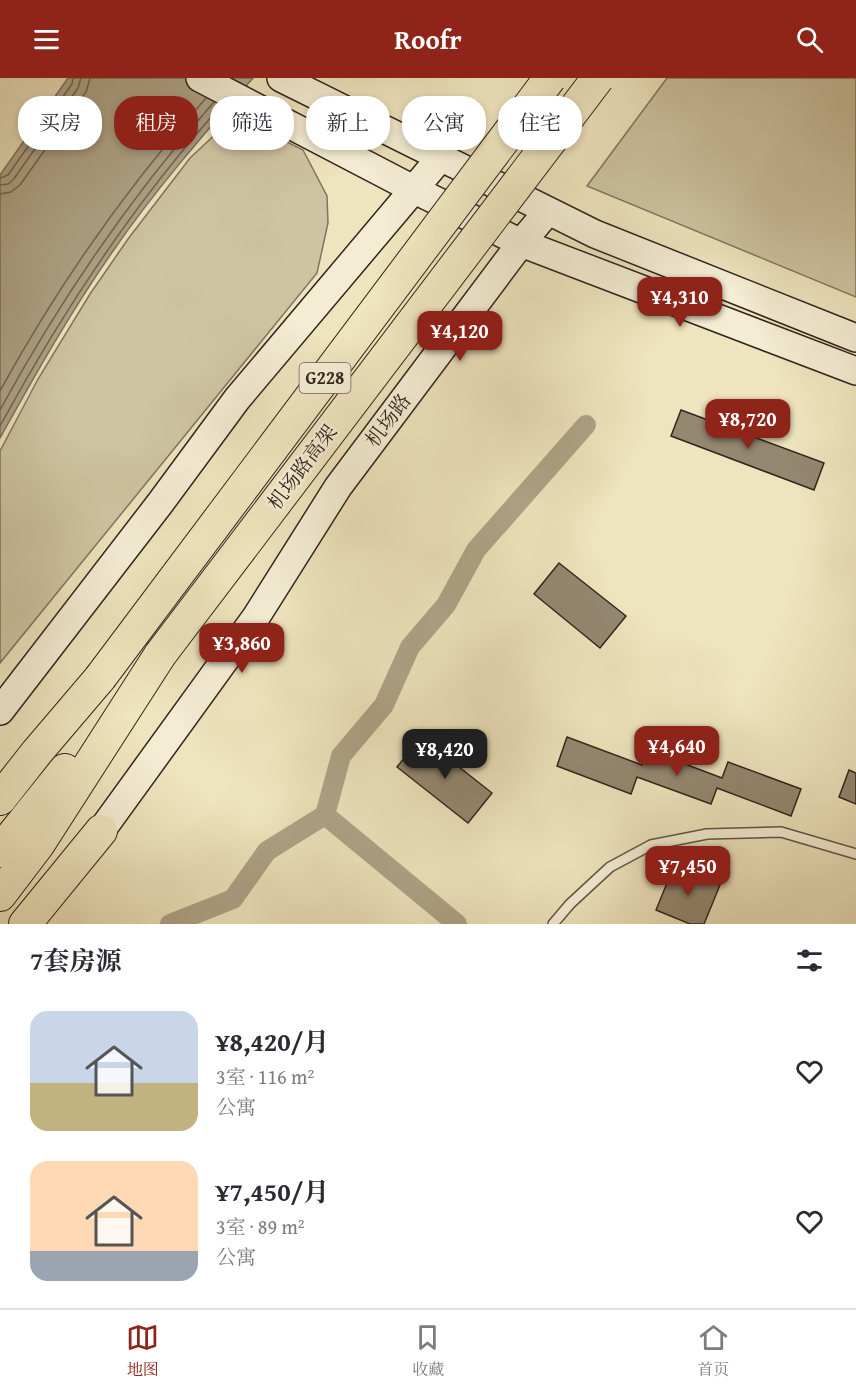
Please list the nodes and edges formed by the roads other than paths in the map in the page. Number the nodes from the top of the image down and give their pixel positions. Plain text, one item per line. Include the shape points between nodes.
1 (200, 78) edge
2 (550, 78) edge
3 (598, 78) edge
4 (288, 82) edge
5 (441, 157) junction
6 (413, 189) junction
7 (548, 211) junction
8 (521, 243) junction
9 (856, 338) edge
10 (856, 371) edge
11 (160, 655) junction
12 (100, 678) junction
13 (0, 711) edge
14 (0, 764) edge
15 (0, 799) edge
16 (101, 831) joint
17 (0, 851) edge
18 (856, 854) edge
19 (0, 895) edge
20 (25, 924) edge
21 (553, 924) edge

1 - 6 main road
2 - 12 highway, 机场路高架 / G228, bridge
3 - 11 highway, 机场路高架 / G228, bridge
4 - 5 main road
5 - 6 main road
5 - 7 main road
6 - 8 main road
6 - 13 main road via 237,399
7 - 8 main road, 机场路
7 - 9 main road via 595,234
8 - 10 main road
8 - 16 main road, 机场路 via 338,487 256,617
11 - 17 highway, 机场路高架 / G228 via 132,684
11 - 19 highway via 38,844
12 - 14 highway
12 - 15 highway, 机场路高架 / G228
16 - 20 highway
18 - 21 lane via 780,832 707,834 651,845 610,867

